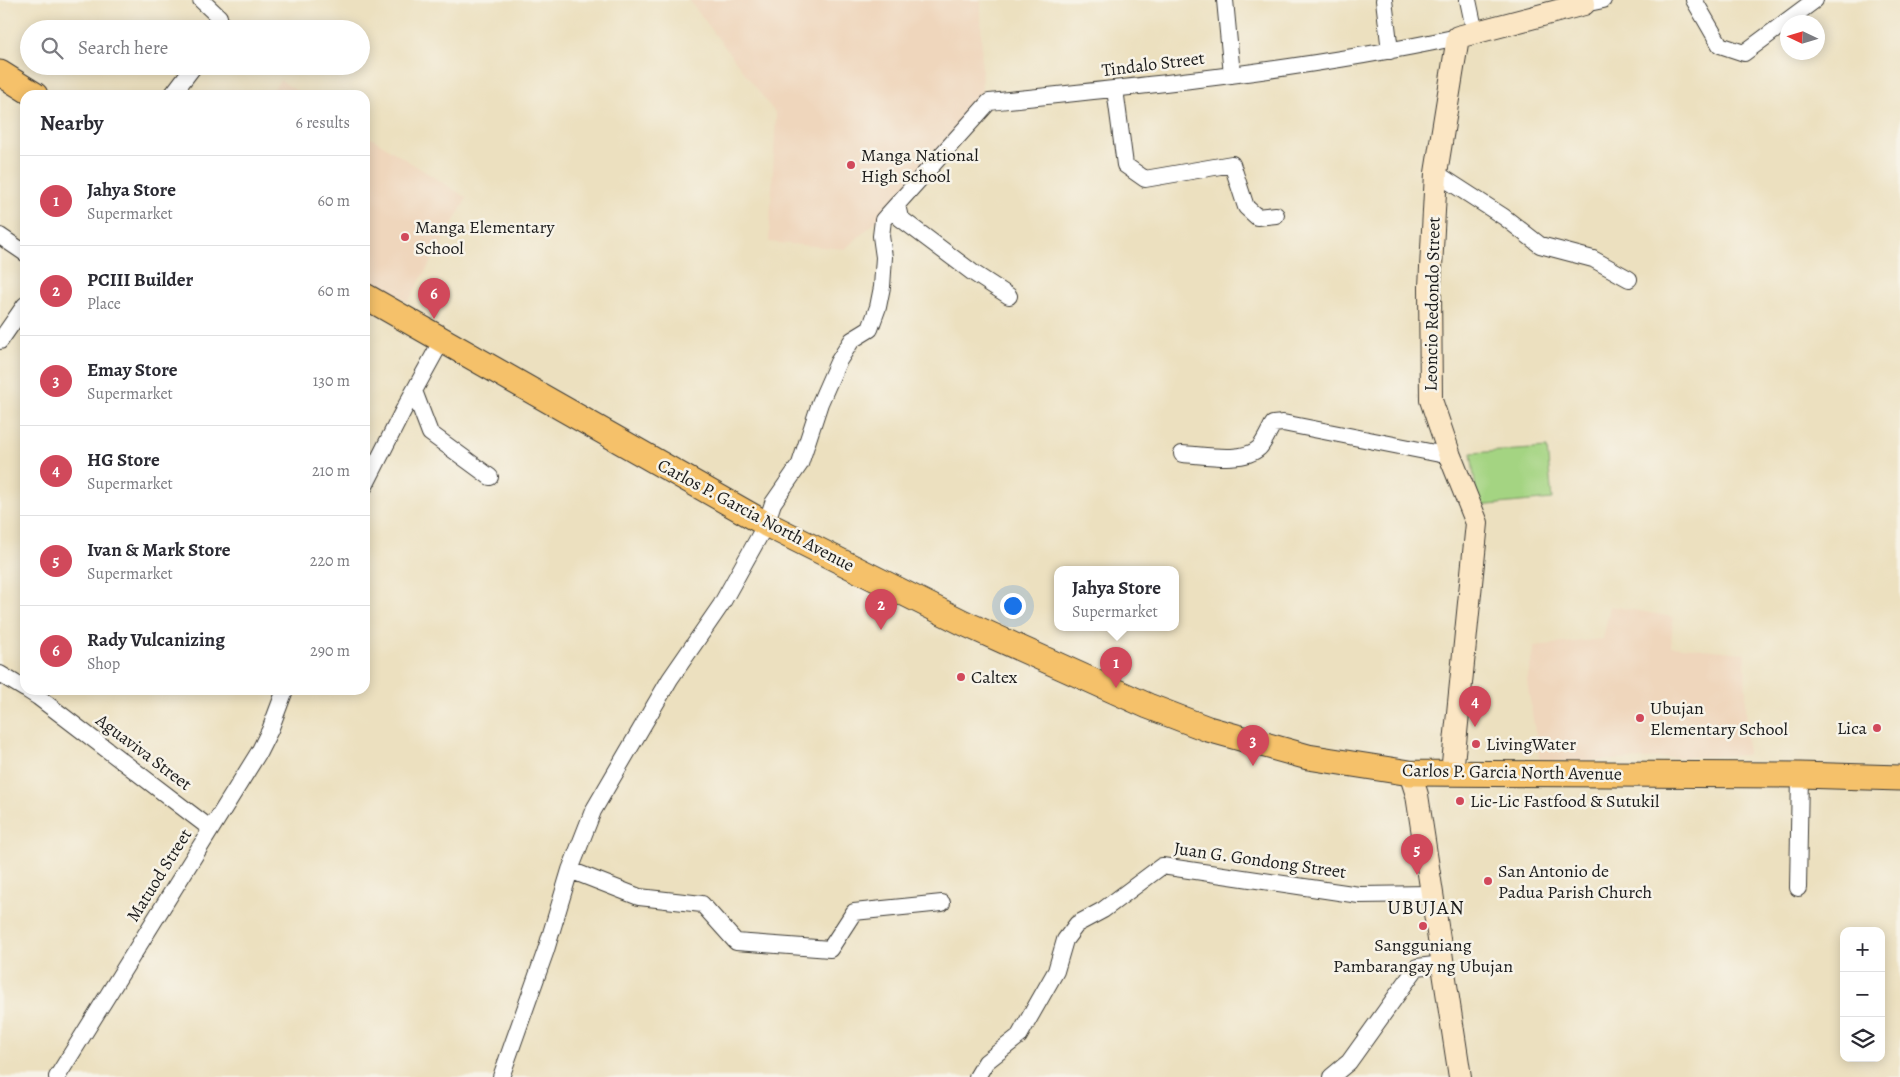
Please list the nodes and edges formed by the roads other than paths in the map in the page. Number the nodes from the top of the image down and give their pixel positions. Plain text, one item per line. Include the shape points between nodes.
1 (201, 0) edge
2 (1224, 0) edge
3 (1384, 0) edge
4 (1468, 0) edge
5 (1694, 0) edge
6 (1815, 0) edge
7 (1590, 1) edge
8 (220, 20) edge
9 (1467, 35) junction
10 (1390, 50) junction
11 (0, 73) edge
12 (187, 75) edge
13 (1232, 75) junction
14 (1115, 89) junction
15 (27, 90) edge
16 (176, 90) edge
17 (1436, 173) junction
18 (897, 205) junction
19 (1276, 215) dead end
20 (0, 236) edge
21 (20, 250) edge
22 (1629, 278) dead end
23 (1009, 296) dead end
24 (370, 299) edge
25 (20, 312) edge
26 (442, 340) junction
27 (0, 341) edge
28 (414, 391) junction
29 (1182, 454) dead end
30 (1450, 456) junction
31 (370, 476) edge
32 (490, 477) dead end
33 (766, 524) junction
34 (0, 674) edge
35 (20, 686) edge
36 (36, 695) edge
37 (283, 695) edge
38 (1410, 773) junction
39 (1452, 773) junction
40 (1800, 775) junction
41 (1900, 778) edge
42 (211, 829) junction
43 (570, 870) junction
44 (1798, 888) dead end
45 (1432, 894) junction
46 (942, 903) dead end
47 (1443, 964) junction
48 (58, 1077) edge
49 (501, 1077) edge
50 (977, 1077) edge
51 (1332, 1077) edge
52 (1460, 1077) edge

1 - 8 street
2 - 13 street
3 - 10 street
4 - 9 street
5 - 6 street via 1720,45 1744,53
7 - 9 street
9 - 10 street, Tindalo Street
9 - 17 street, Leoncio Redondo Street
10 - 13 street, Tindalo Street
11 - 15 main road
12 - 16 street
13 - 14 street, Tindalo Street
14 - 18 street, Tindalo Street via 988,102
14 - 19 street via 1125,165 1145,179 1232,164 1246,207 1257,217
17 - 22 street via 1540,245 1593,259
17 - 30 street, Leoncio Redondo Street via 1430,287 1431,400
18 - 23 street via 900,218
18 - 33 street, Tindalo Street via 883,220 882,287 870,329 852,340 838,362 820,403 800,464 773,504
20 - 21 street
24 - 26 main road, Carlos P. Garcia North Avenue
25 - 27 street
26 - 28 street
26 - 33 main road, Carlos P. Garcia North Avenue
28 - 31 street
28 - 32 street via 430,433
29 - 30 street via 1243,457 1260,447 1274,424 1282,423
30 - 39 street, Leoncio Redondo Street via 1477,523
33 - 38 main road, Carlos P. Garcia North Avenue via 964,623 1148,706 1208,729 1308,757
33 - 43 street, Tindalo Street via 722,605 670,679 593,811
34 - 35 street, Aguaviva Street
36 - 42 street, Aguaviva Street
37 - 42 street, Matuod Street via 259,752
38 - 39 main road, Carlos P. Garcia North Avenue
38 - 45 street via 1417,795
39 - 40 main road, Carlos P. Garcia North Avenue
40 - 41 main road, Carlos P. Garcia North Avenue
40 - 44 street
42 - 48 street, Matuod Street
43 - 46 street via 639,897 702,904 736,942 830,949 854,912
43 - 49 street, Tindalo Street via 546,950
45 - 47 street
45 - 50 street, Juan G. Gondong Street via 1358,895 1162,866 1104,910 1077,924 1064,940 1056,971 1019,1036 986,1062
47 - 51 street via 1417,967 1349,1062
47 - 52 street

